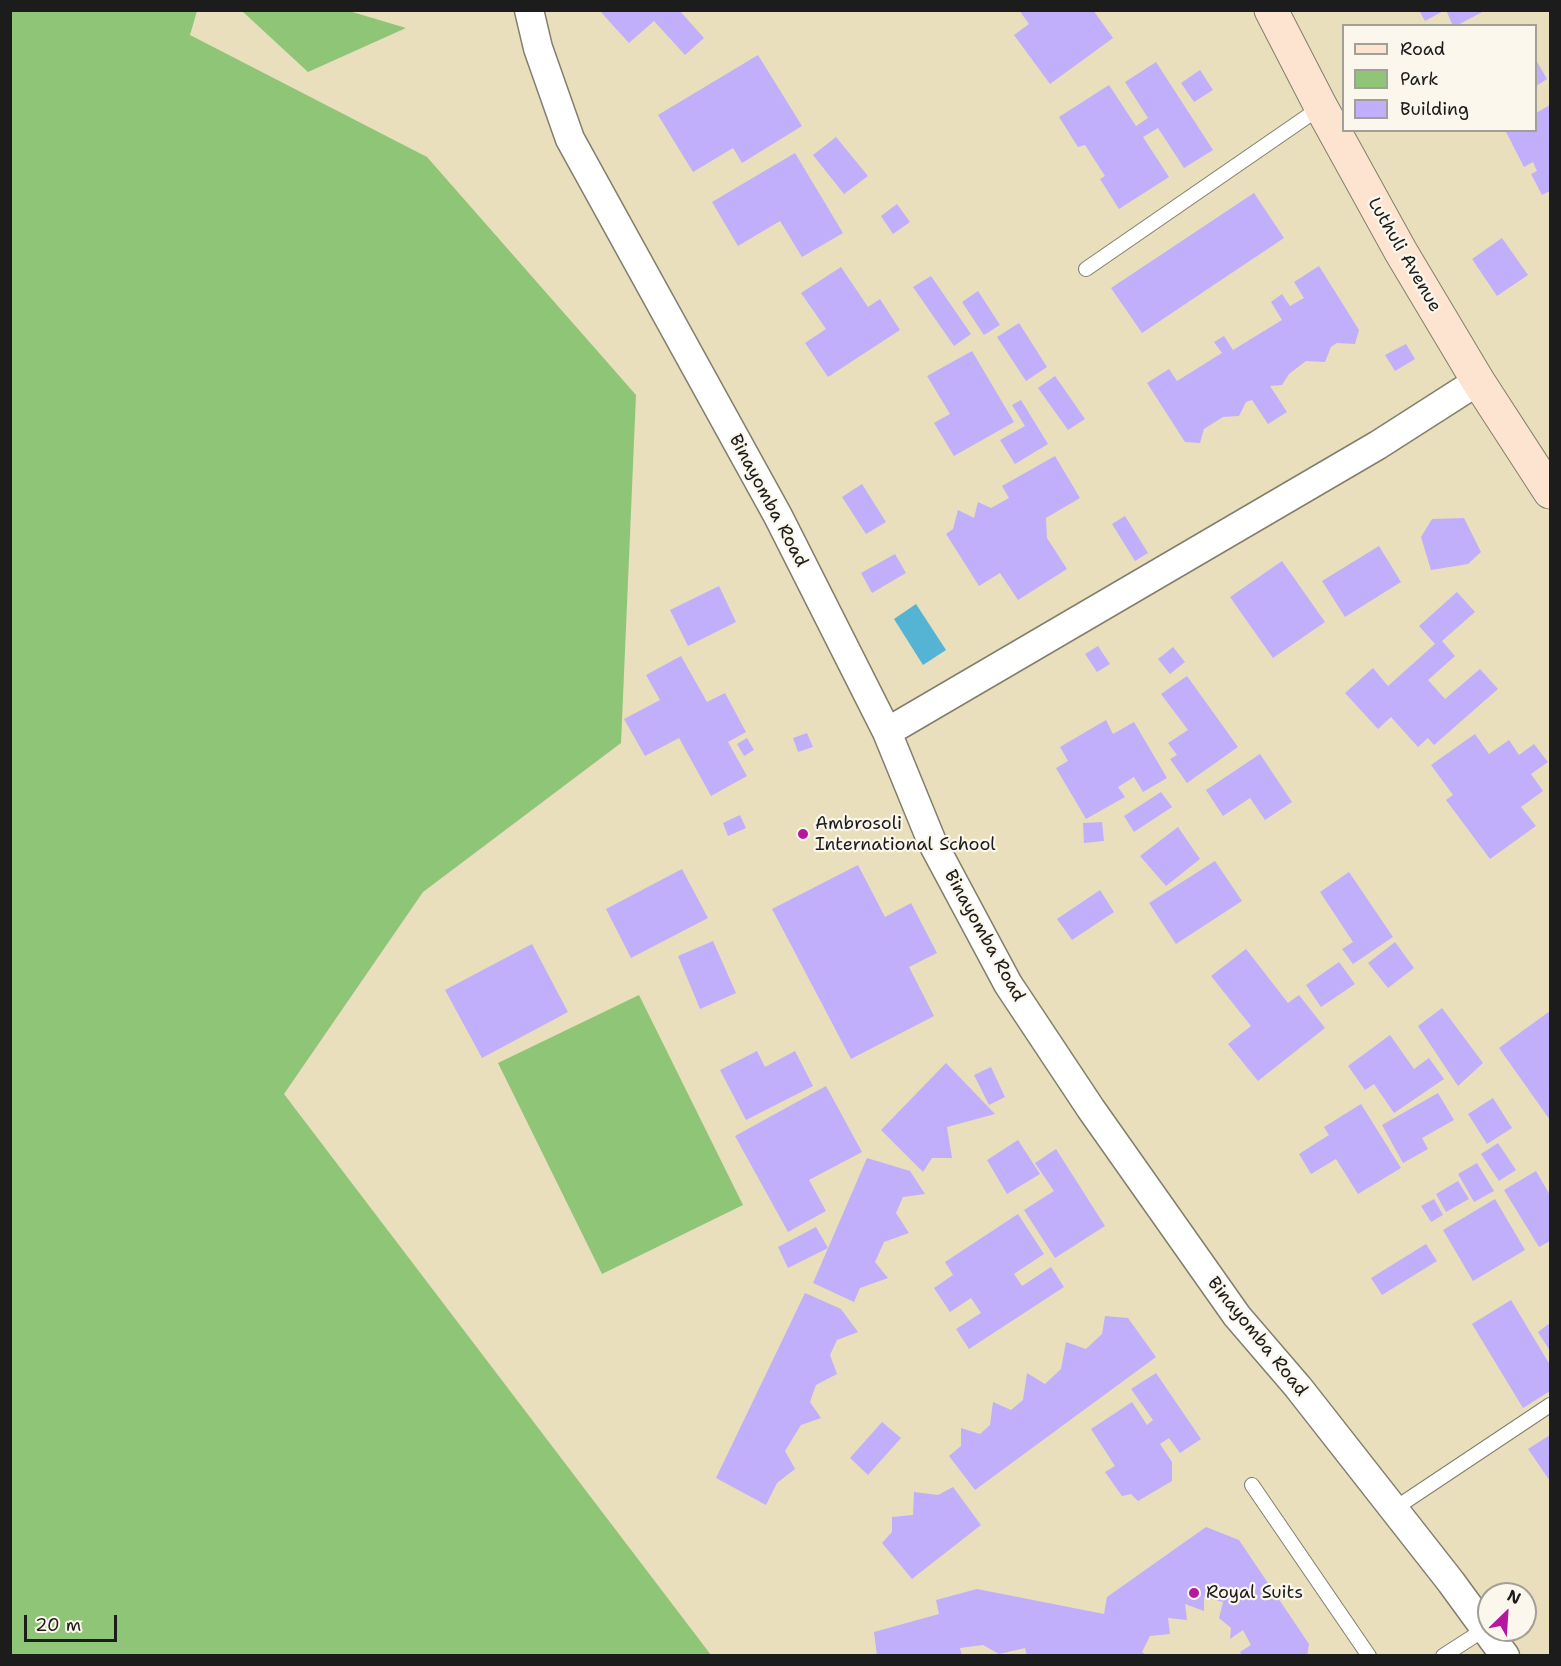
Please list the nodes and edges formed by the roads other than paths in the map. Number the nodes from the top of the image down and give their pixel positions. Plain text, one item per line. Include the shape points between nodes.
1 (528, 10) edge
2 (1271, 10) edge
3 (1321, 107) junction
4 (1086, 269) dead end
5 (1478, 381) junction
6 (1551, 492) edge
7 (887, 732) junction
8 (1551, 1404) edge
9 (1252, 1485) dead end
10 (1394, 1509) junction
11 (1477, 1618) edge
12 (1477, 1634) edge
13 (1495, 1642) edge
14 (1369, 1656) edge
15 (1443, 1656) edge
16 (1505, 1656) edge

1 - 7 street, Binayomba Road via 570,139 778,516
2 - 3 street, Luthuli Avenue
3 - 4 lane
3 - 5 street, Luthuli Avenue
5 - 6 street, Luthuli Avenue
5 - 7 street via 1378,445
7 - 10 street, Binayomba Road via 932,842 1008,984 1237,1316
8 - 10 lane
9 - 14 lane
10 - 11 street, Binayomba Road
12 - 15 lane
13 - 16 street, Binayomba Road

